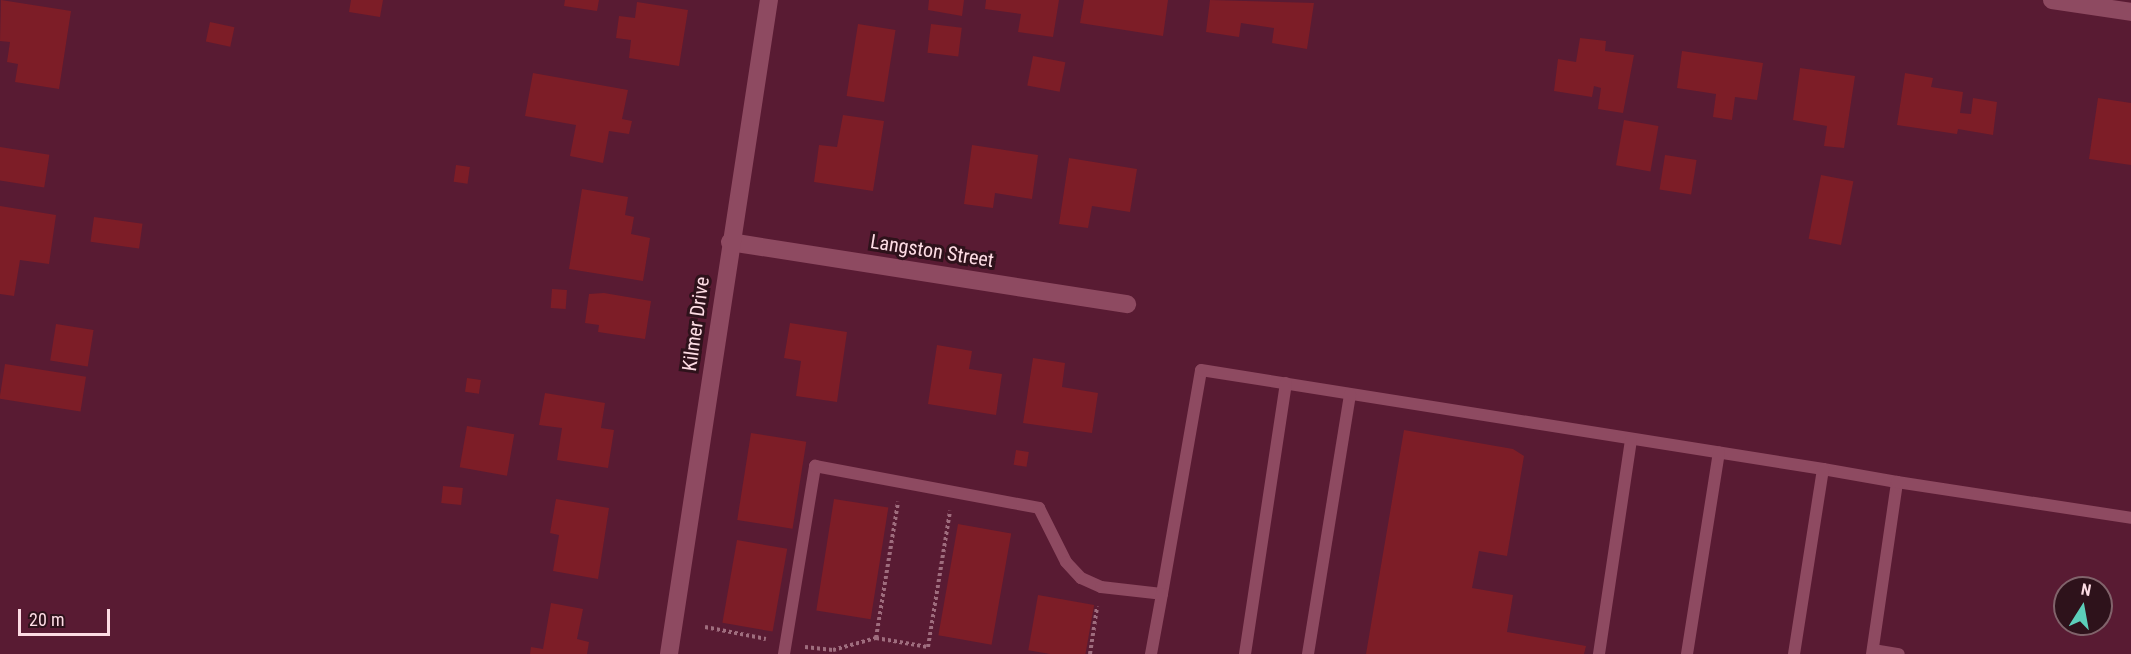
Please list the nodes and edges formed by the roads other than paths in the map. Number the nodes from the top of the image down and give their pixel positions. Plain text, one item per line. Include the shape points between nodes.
1 (769, 0) edge
2 (2052, 0) edge
3 (2131, 12) edge
4 (730, 242) junction
5 (1127, 304) dead end
6 (1286, 383) junction
7 (1350, 394) junction
8 (1631, 439) junction
9 (1719, 453) junction
10 (1823, 469) junction
11 (1897, 482) junction
12 (2131, 518) edge
13 (1162, 594) junction
14 (1872, 652) edge
15 (670, 654) edge
16 (784, 654) edge
17 (1151, 654) edge
18 (1245, 654) edge
19 (1308, 654) edge
20 (1599, 654) edge
21 (1687, 654) edge
22 (1794, 654) edge
23 (1899, 654) edge

1 - 4 street, Kilmer Drive
2 - 3 street
4 - 5 street, Langston Street
4 - 15 street, Kilmer Drive
6 - 7 lane
6 - 13 lane via 1201,370
6 - 18 lane
7 - 8 lane
7 - 19 lane
8 - 9 lane
8 - 20 lane
9 - 10 lane
9 - 21 lane
10 - 11 lane
10 - 22 lane
11 - 12 lane
11 - 14 lane
13 - 16 lane via 1101,587 1082,578 1066,562 1039,508 815,466
13 - 17 lane
14 - 23 lane

